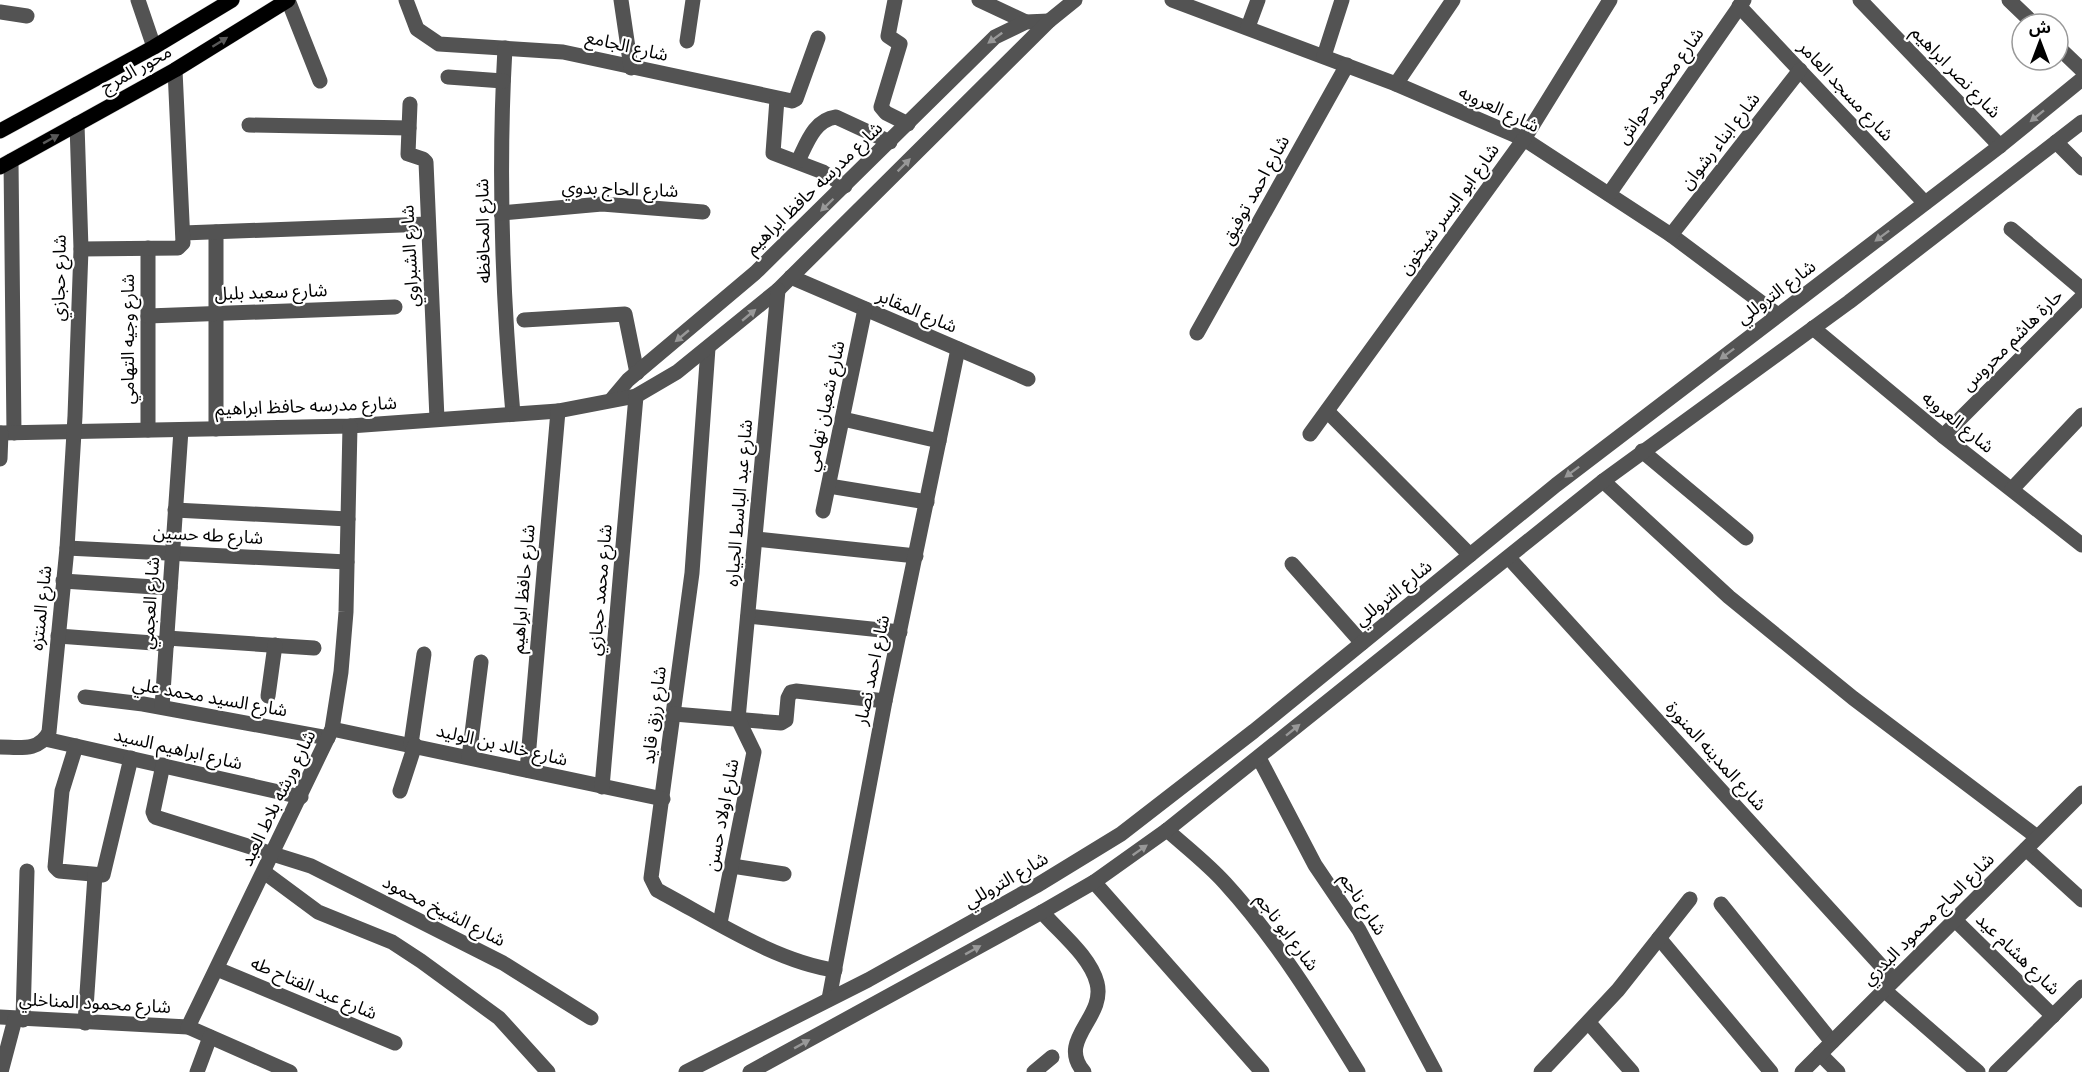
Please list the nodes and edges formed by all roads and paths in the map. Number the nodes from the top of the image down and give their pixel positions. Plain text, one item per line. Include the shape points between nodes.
1 (138, 0) edge
2 (232, 0) edge
3 (288, 0) edge
4 (406, 0) edge
5 (621, 0) edge
6 (693, 0) edge
7 (895, 0) edge
8 (979, 0) edge
9 (1075, 0) edge
10 (1258, 0) edge
11 (1342, 0) edge
12 (1453, 0) edge
13 (1610, 0) edge
14 (1860, 0) edge
15 (2009, 0) edge
16 (1175, 1) edge
17 (1741, 3) edge
18 (0, 12) edge
19 (2022, 12) edge
20 (27, 16) dead end
21 (1049, 21) junction
22 (1026, 22) junction
23 (1248, 27) junction
24 (818, 38) dead end
25 (687, 41) dead end
26 (154, 47) junction
27 (505, 48) junction
28 (1324, 56) junction
29 (2070, 58) edge
30 (1347, 65) junction
31 (631, 68) junction
32 (175, 70) junction
33 (1800, 70) junction
34 (2082, 70) edge
35 (448, 77) dead end
36 (2082, 79) edge
37 (320, 81) dead end
38 (503, 81) junction
39 (1395, 84) junction
40 (777, 99) junction
41 (410, 104) dead end
42 (2082, 122) edge
43 (908, 123) junction
44 (77, 124) junction
45 (249, 125) dead end
46 (409, 128) junction
47 (0, 131) edge
48 (1524, 139) junction
49 (890, 142) junction
50 (2056, 142) junction
51 (2000, 146) junction
52 (798, 161) junction
53 (5, 164) edge
54 (2082, 168) edge
55 (845, 186) junction
56 (1609, 194) junction
57 (1925, 203) junction
58 (703, 212) dead end
59 (501, 213) junction
60 (428, 225) junction
61 (2011, 229) dead end
62 (216, 232) junction
63 (183, 233) junction
64 (1671, 235) junction
65 (148, 248) junction
66 (81, 249) junction
67 (791, 277) junction
68 (2082, 289) edge
69 (778, 290) junction
70 (2082, 297) edge
71 (395, 307) dead end
72 (865, 309) junction
73 (216, 314) junction
74 (1778, 315) junction
75 (148, 316) junction
76 (524, 320) dead end
77 (1813, 328) junction
78 (1197, 333) dead end
79 (708, 348) junction
80 (958, 349) junction
81 (637, 373) junction
82 (1028, 379) dead end
83 (636, 396) junction
84 (612, 399) junction
85 (558, 411) junction
86 (1327, 411) junction
87 (513, 414) junction
88 (2082, 415) edge
89 (843, 419) junction
90 (437, 420) junction
91 (350, 426) junction
92 (216, 429) junction
93 (148, 430) junction
94 (181, 430) junction
95 (72, 432) junction
96 (5, 433) edge
97 (1310, 434) dead end
98 (1943, 436) junction
99 (939, 441) junction
100 (1642, 451) junction
101 (0, 459) edge
102 (1603, 480) junction
103 (829, 486) junction
104 (2012, 489) junction
105 (927, 502) junction
106 (175, 510) junction
107 (824, 511) dead end
108 (348, 519) junction
109 (1746, 538) dead end
110 (756, 539) junction
111 (2082, 544) edge
112 (67, 548) junction
113 (173, 554) junction
114 (1470, 555) junction
115 (916, 556) junction
116 (1509, 558) junction
117 (347, 561) junction
118 (1292, 564) dead end
119 (63, 581) junction
120 (170, 588) junction
121 (748, 616) junction
122 (900, 632) junction
123 (58, 636) junction
124 (167, 641) junction
125 (1362, 643) junction
126 (275, 645) junction
127 (314, 648) dead end
128 (424, 654) dead end
129 (481, 662) dead end
130 (268, 696) dead end
131 (85, 697) dead end
132 (885, 701) junction
133 (162, 707) junction
134 (674, 714) junction
135 (738, 719) junction
136 (330, 733) junction
137 (45, 739) junction
138 (413, 744) junction
139 (76, 746) junction
140 (0, 747) edge
141 (469, 757) junction
142 (131, 758) junction
143 (1259, 758) junction
144 (163, 765) junction
145 (527, 770) junction
146 (602, 787) junction
147 (400, 791) dead end
148 (2082, 793) edge
149 (301, 797) junction
150 (663, 800) junction
151 (1167, 830) junction
152 (2037, 837) junction
153 (2026, 849) junction
154 (272, 855) junction
155 (732, 866) junction
156 (27, 871) dead end
157 (264, 872) junction
158 (784, 874) dead end
159 (95, 875) junction
160 (1094, 882) junction
161 (1690, 899) dead end
162 (2082, 900) edge
163 (1721, 903) dead end
164 (1042, 912) junction
165 (1954, 920) junction
166 (720, 923) junction
167 (1659, 938) junction
168 (217, 969) junction
169 (835, 970) junction
170 (1889, 985) junction
171 (2082, 987) edge
172 (830, 999) junction
173 (2053, 1016) junction
174 (591, 1018) dead end
175 (13, 1019) edge
176 (85, 1023) junction
177 (1589, 1023) junction
178 (188, 1027) junction
179 (210, 1037) junction
180 (1832, 1042) junction
181 (395, 1043) dead end
182 (1820, 1054) junction
183 (1052, 1057) dead end
184 (1, 1072) edge
185 (197, 1072) edge
186 (290, 1072) edge
187 (548, 1072) edge
188 (686, 1072) edge
189 (750, 1072) edge
190 (1034, 1072) edge
191 (1084, 1072) edge
192 (1262, 1072) edge
193 (1358, 1072) edge
194 (1435, 1072) edge
195 (1541, 1072) edge
196 (1632, 1072) edge
197 (1771, 1072) edge
198 (1802, 1072) edge
199 (1838, 1072) edge
200 (1978, 1072) edge
201 (1995, 1072) edge

1 - 26 street
2 - 26 main road, محور المرج
32 -> 3 main road, محور المرج
3 - 37 street
4 - 27 street, شارع الجامع via 417,29 439,44
5 - 31 street
6 - 25 street
7 - 43 street via 888,36 900,44 881,107
8 - 22 street
9 - 21 street, شارع مدرسه حافظ ابراهيم
10 - 23 street
11 - 28 street
12 - 39 street
13 - 48 street, شارع ابو اليسر شيخون
14 - 51 street, شارع نصر ابراهيم
15 - 19 street
16 - 23 street, شارع العروبه
17 - 33 street, شارع مسجد العامر
17 - 56 street, شارع محمود حواش
18 - 20 street
21 - 22 street, شارع مدرسه حافظ ابراهيم
67 -> 21 street, شارع مدرسه حافظ ابراهيم
22 -> 43 street, شارع مدرسه حافظ ابراهيم via 995,37
23 - 28 street, شارع العروبه
24 - 40 street via 796,99
26 - 47 main road, محور المرج
27 - 31 street, شارع الجامع via 563,52
27 - 38 street, شارع المحافظه
28 - 30 street, شارع العروبه
29 - 34 street
30 - 39 street, شارع العروبه
30 - 78 street, شارع احمد توفيق
31 - 40 street, شارع الجامع
32 - 44 main road, محور المرج
32 - 63 street
33 - 57 street, شارع مسجد العامر
33 - 64 street, شارع ابناء رشوان
35 - 38 street
36 -> 51 street, شارع التروللي
38 - 59 street, شارع المحافظه
39 - 48 street, شارع العروبه
40 - 52 street via 772,151
41 - 46 street, شارع الشبراوي
42 - 50 street
43 - 49 street, شارع مدرسه حافظ ابراهيم
53 -> 44 main road, محور المرج
44 - 66 street, شارع حجازي
45 - 46 street
46 - 60 street, شارع الشبراوي via 408,154 426,162
48 - 56 street, شارع العروبه
48 - 86 street, شارع ابو اليسر شيخون
49 - 52 street via 836,117 826,118 818,123
49 - 55 street, شارع مدرسه حافظ ابراهيم
50 - 54 street
50 - 77 street
51 - 57 street, شارع التروللي
52 - 55 street
53 - 96 street
55 -> 81 street, شارع مدرسه حافظ ابراهيم via 755,273
56 - 64 street, شارع العروبه
57 -> 74 street, شارع التروللي
58 - 59 street, شارع الحاج بدوي via 602,204
59 - 87 street, شارع المحافظه
60 - 62 street
60 - 90 street, شارع الشبراوي
61 - 68 street
62 - 63 street
62 - 73 street
63 - 65 street via 183,243 178,248
64 - 74 street, شارع العروبه
65 - 66 street
65 - 75 street, شارع وجيه التهامي
66 - 95 street, شارع حجازي
67 - 69 street, شارع مدرسه حافظ ابراهيم
67 - 72 street, شارع المقابر
79 -> 69 street, شارع مدرسه حافظ ابراهيم
69 - 110 street, شارع عبد الباسط الجياره
70 - 98 street, حارة هاشم محروس
71 - 73 street, شارع سعيد بلبل
72 - 80 street, شارع المقابر
72 - 89 street, شارع شعبان تهامي
73 - 75 street, شارع سعيد بلبل
73 - 92 street
74 -> 114 street, شارع التروللي
75 - 93 street, شارع وجيه التهامي
76 - 81 street via 624,314
77 - 98 street, شارع العروبه
77 - 100 street
79 - 83 street, شارع مدرسه حافظ ابراهيم
79 - 134 street, شارع رزق قايد via 692,573
80 - 82 street, شارع المقابر
80 - 99 street, شارع احمد نصار
81 - 84 street, شارع مدرسه حافظ ابراهيم
83 - 84 street, شارع مدرسه حافظ ابراهيم
83 - 146 street, شارع محمد حجازي
84 - 85 street, شارع مدرسه حافظ ابراهيم
85 - 87 street, شارع مدرسه حافظ ابراهيم
85 - 145 street, شارع حافظ ابراهيم
86 - 97 street, شارع ابو اليسر شيخون
86 - 114 street
87 - 90 street, شارع مدرسه حافظ ابراهيم
88 - 104 street
89 - 99 street
89 - 103 street, شارع شعبان تهامي
90 - 91 street, شارع مدرسه حافظ ابراهيم
91 - 92 street, شارع مدرسه حافظ ابراهيم
91 - 108 street, شارع ورشه بلاط العبد
92 - 94 street, شارع مدرسه حافظ ابراهيم
93 - 94 street, شارع مدرسه حافظ ابراهيم
93 - 95 street, شارع مدرسه حافظ ابراهيم
94 - 106 street, شارع العجمي
95 - 96 street, شارع مدرسه حافظ ابراهيم
95 - 112 street, شارع المنتزه
96 - 101 street
98 - 104 street, شارع العروبه
99 - 105 street, شارع احمد نصار
100 - 102 street
100 - 109 street
102 - 116 street
102 - 152 street via 1729,597 1853,698
103 - 105 street
103 - 107 street, شارع شعبان تهامي
104 - 111 street, شارع العروبه
105 - 115 street, شارع احمد نصار
106 - 108 street
106 - 113 street, شارع العجمي
108 - 117 street, شارع ورشه بلاط العبد
110 - 115 street
110 - 121 street, شارع عبد الباسط الجياره
112 - 113 street, شارع طه حسين
112 - 119 street, شارع المنتزه
113 - 117 street, شارع طه حسين
113 - 120 street, شارع العجمي
114 - 125 street, شارع التروللي
115 - 122 street, شارع احمد نصار
143 -> 116 street
116 - 170 street, شارع المدينه المنورة
117 - 136 street, شارع ورشه بلاط العبد via 341,672
118 - 125 street
119 - 120 street
119 - 123 street, شارع المنتزه
120 - 124 street, شارع العجمي
121 - 122 street
121 - 135 street, شارع عبد الباسط الجياره
122 - 132 street, شارع احمد نصار
123 - 124 street
123 - 137 street, شارع المنتزه via 49,732
124 - 126 street
124 - 133 street, شارع العجمي
125 - 172 street, شارع التروللي via 1121,834 1036,886
126 - 127 street
126 - 130 street
128 - 138 street
129 - 141 street
131 - 133 street, شارع السيد محمد علي
132 - 135 street via 796,691 788,698 783,722
132 - 169 street, شارع احمد نصار
133 - 136 street, شارع السيد محمد علي
134 - 135 street
134 - 150 street, شارع رزق قايد
135 - 155 street, شارع اولاد حسن via 754,752
136 - 138 street, شارع خالد بن الوليد
136 - 149 street, شارع ورشه بلاط العبد
137 - 139 street, شارع ابراهيم السيد
137 - 140 street via 29,747
138 - 141 street, شارع خالد بن الوليد
138 - 147 street
139 - 142 street, شارع ابراهيم السيد
139 - 159 street via 62,791 56,867 59,871
141 - 145 street, شارع خالد بن الوليد
142 - 144 street, شارع ابراهيم السيد
142 - 159 street via 103,875
143 - 151 street
143 - 194 street, شارع ناجم via 1314,865 1359,930
144 - 149 street, شارع ابراهيم السيد
144 - 154 street, شارع الشيخ محمود via 155,817
145 - 146 street, شارع خالد بن الوليد
146 - 150 street, شارع خالد بن الوليد
148 - 152 street, شارع الحاج محمود البدري
149 - 154 street, شارع ورشه بلاط العبد
150 - 166 street, شارع رزق قايد via 651,872 653,885
160 -> 151 street
151 - 193 street, شارع ابو ناجم via 1225,882 1259,924
152 - 153 street, شارع الحاج محمود البدري
153 - 162 street
153 - 165 street, شارع الحاج محمود البدري
154 - 157 street, شارع ورشه بلاط العبد
154 - 174 street, شارع الشيخ محمود via 311,866 417,918 503,963
155 - 158 street
155 - 166 street, شارع اولاد حسن
156 - 175 street
157 - 168 street, شارع ورشه بلاط العبد
157 - 187 street via 318,912 392,942 421,961 498,1018
159 - 176 street
160 - 164 street
160 - 192 street
161 - 167 street
163 - 180 street
189 -> 164 street
164 - 191 street via 1087,963 1096,981 1098,1001 1073,1050
165 - 170 street, شارع الحاج محمود البدري
165 - 173 street, شارع هشام عيد
166 - 169 street, شارع رزق قايد via 799,962
167 - 177 street
167 - 197 street
168 - 178 street, شارع ورشه بلاط العبد
168 - 181 street, شارع عبد الفتاح طه
169 - 172 street, شارع احمد نصار
170 - 180 street, شارع الحاج محمود البدري
170 - 200 street, شارع المدينه المنورة
171 - 173 street
172 - 188 street, شارع التروللي
173 - 201 street
175 - 176 street, شارع محمود المناخلي
175 - 184 street
176 - 178 street, شارع محمود المناخلي
177 - 195 street
177 - 196 street
178 - 179 street
179 - 185 street
179 - 186 street
180 - 182 street, شارع الحاج محمود البدري
182 - 198 street, شارع الحاج محمود البدري
182 - 199 street
183 - 190 street

